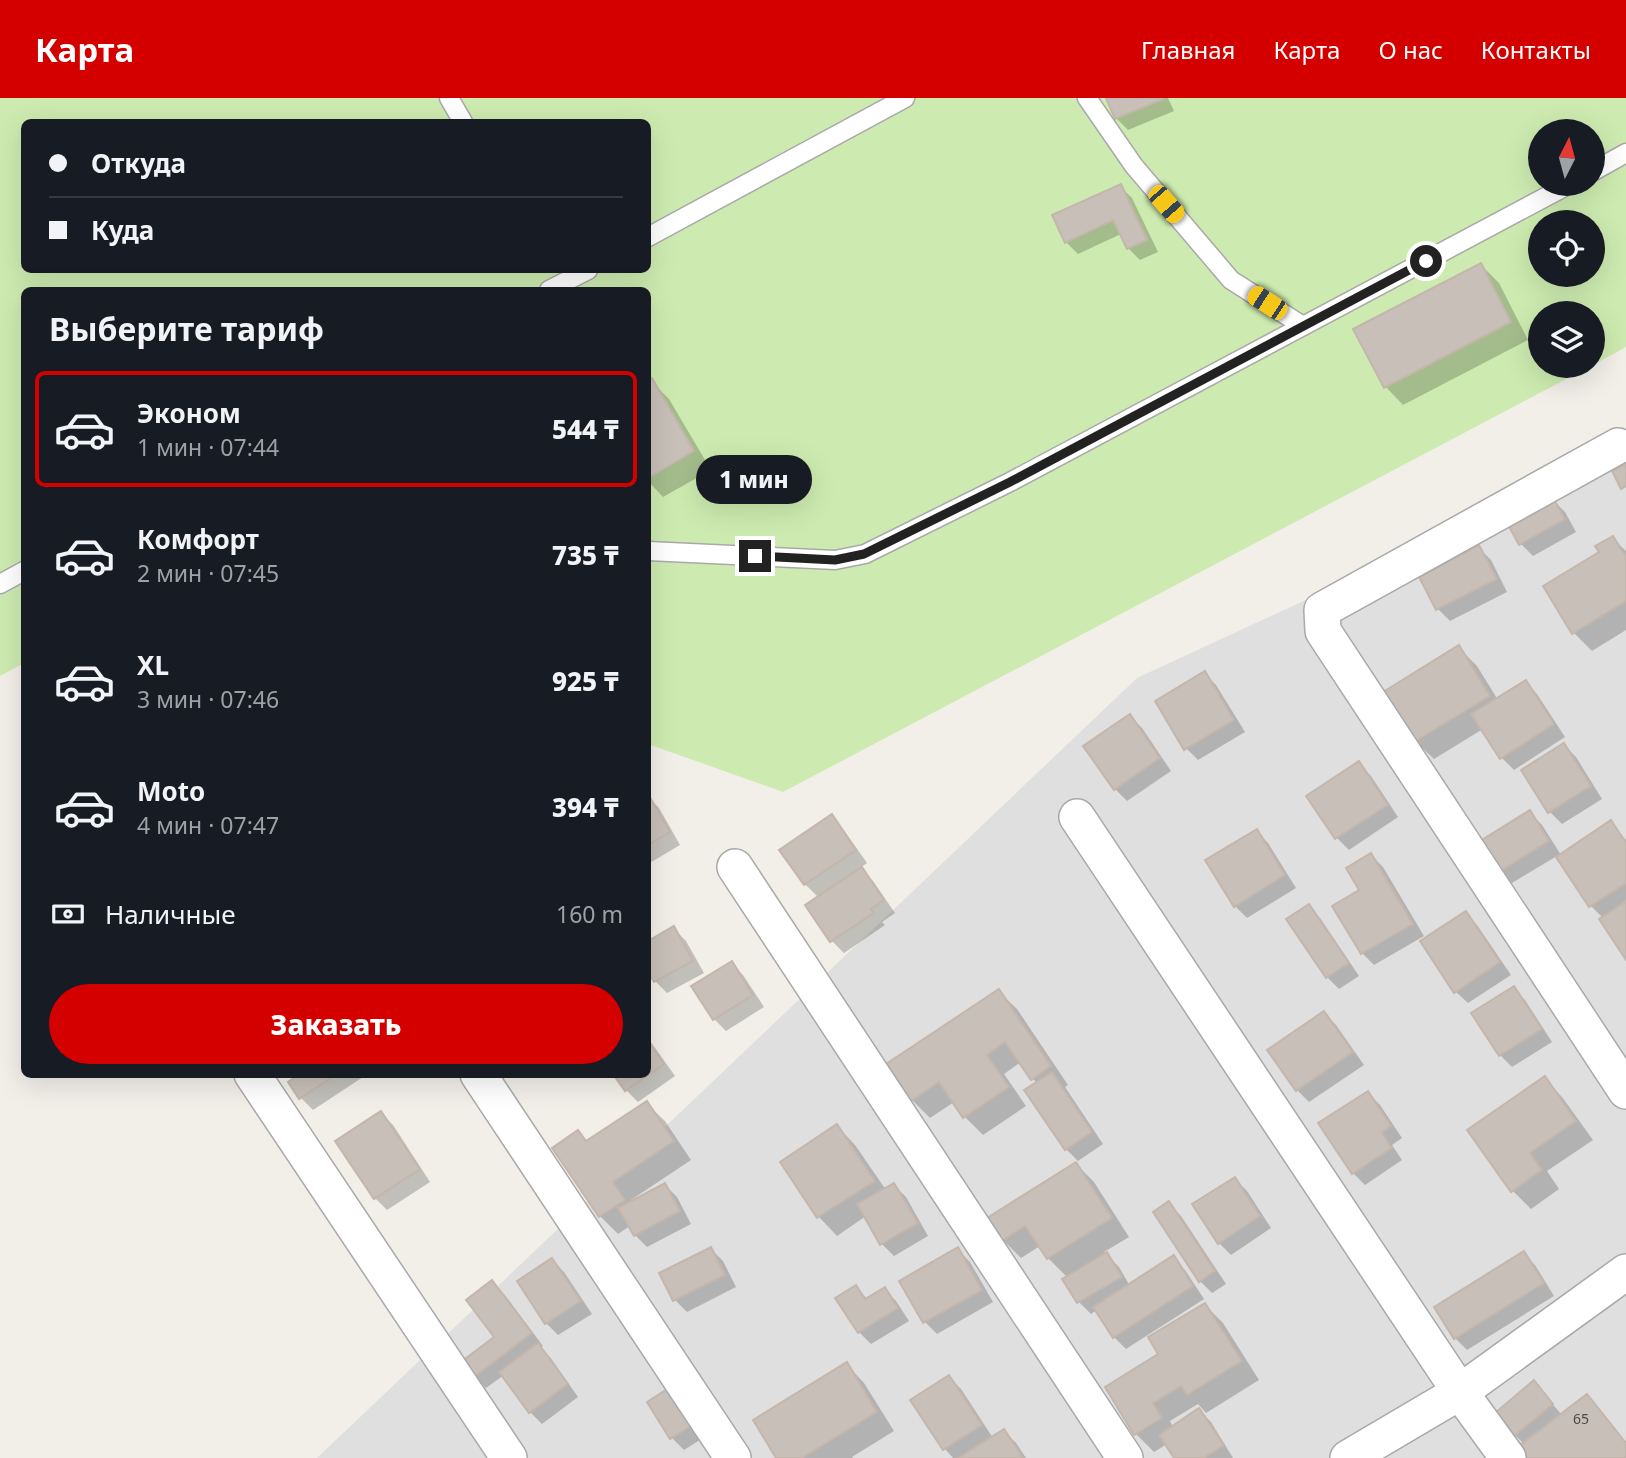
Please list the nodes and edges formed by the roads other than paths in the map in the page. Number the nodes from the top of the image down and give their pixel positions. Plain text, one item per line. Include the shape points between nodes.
1 (449, 98) edge
2 (905, 98) edge
3 (1087, 98) edge
4 (461, 119) edge
5 (1626, 153) edge
6 (1605, 165) edge
7 (1548, 196) edge
8 (651, 235) edge
9 (579, 273) edge
10 (553, 282) edge
11 (1303, 327) junction
12 (1618, 446) dead end
13 (651, 551) edge
14 (21, 573) edge
15 (0, 584) edge
16 (1077, 817) dead end
17 (735, 867) dead end
18 (255, 1078) edge
19 (481, 1078) edge
20 (1626, 1091) edge
21 (1626, 1272) edge
22 (1460, 1392) junction
23 (509, 1458) edge
24 (733, 1458) edge
25 (1125, 1458) edge
26 (1348, 1458) edge
27 (1508, 1458) edge

1 - 4 lane
2 - 8 lane
3 - 11 lane via 1134,166 1231,280
5 - 6 lane
7 - 11 lane
9 - 10 lane
11 - 13 lane via 864,554 835,560
12 - 20 street via 1322,610 1323,631
14 - 15 lane
16 - 22 street
17 - 25 street
18 - 23 street
19 - 24 street
21 - 22 street
22 - 26 street
22 - 27 street

